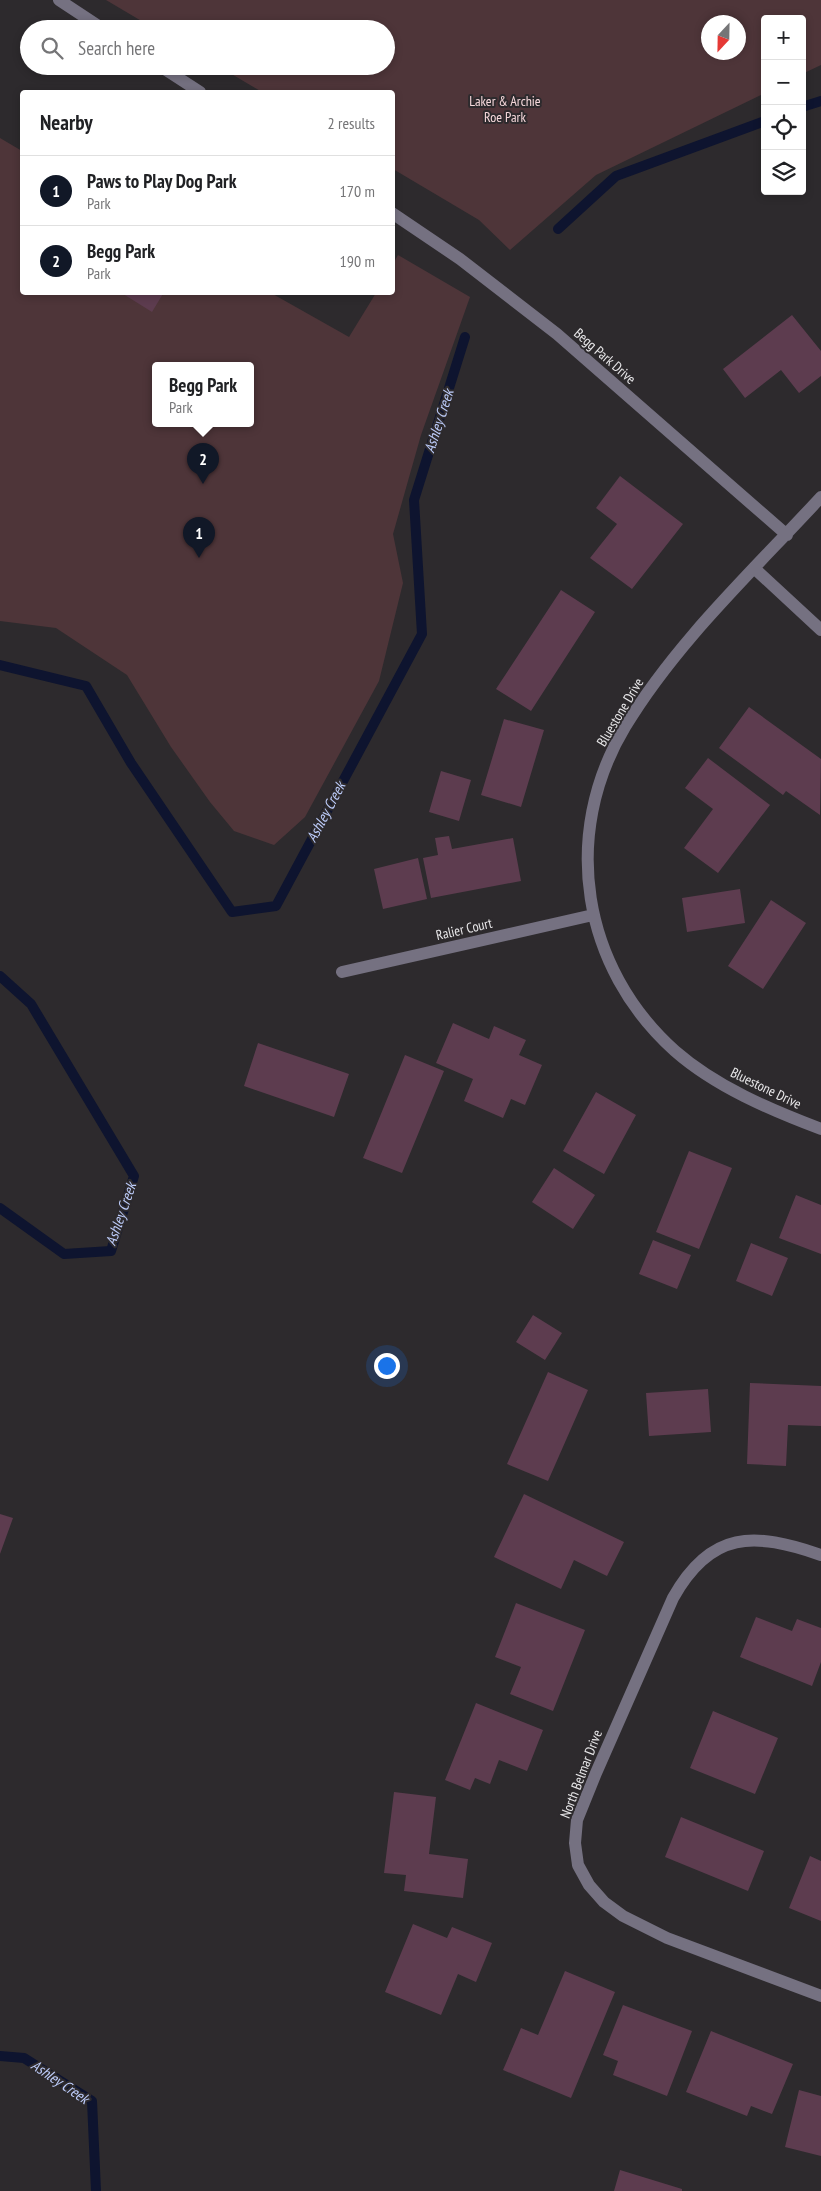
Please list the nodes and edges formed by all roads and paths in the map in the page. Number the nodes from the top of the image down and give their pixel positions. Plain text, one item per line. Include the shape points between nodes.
1 (59, 0) edge
2 (89, 20) edge
3 (174, 75) edge
4 (197, 90) edge
5 (395, 215) edge
6 (821, 498) edge
7 (787, 535) junction
8 (754, 568) junction
9 (821, 630) edge
10 (593, 915) junction
11 (342, 972) dead end
12 (821, 1129) edge
13 (821, 1555) edge
14 (821, 1996) edge

1 - 2 street
3 - 4 street
5 - 7 street, Begg Park Drive via 460,259 556,334
6 - 7 street, Bluestone Drive
7 - 8 street, Bluestone Drive
8 - 9 street
8 - 10 street, Bluestone Drive via 659,677 624,728 610,755 592,812 587,841
10 - 11 street, Ralier Court
10 - 12 street, Bluestone Drive via 619,981 654,1031 677,1053 730,1088
13 - 14 street, North Belmar Drive via 792,1545 742,1540 701,1559 685,1576 596,1773 577,1820 575,1843 578,1865 589,1885 623,1916 666,1938

